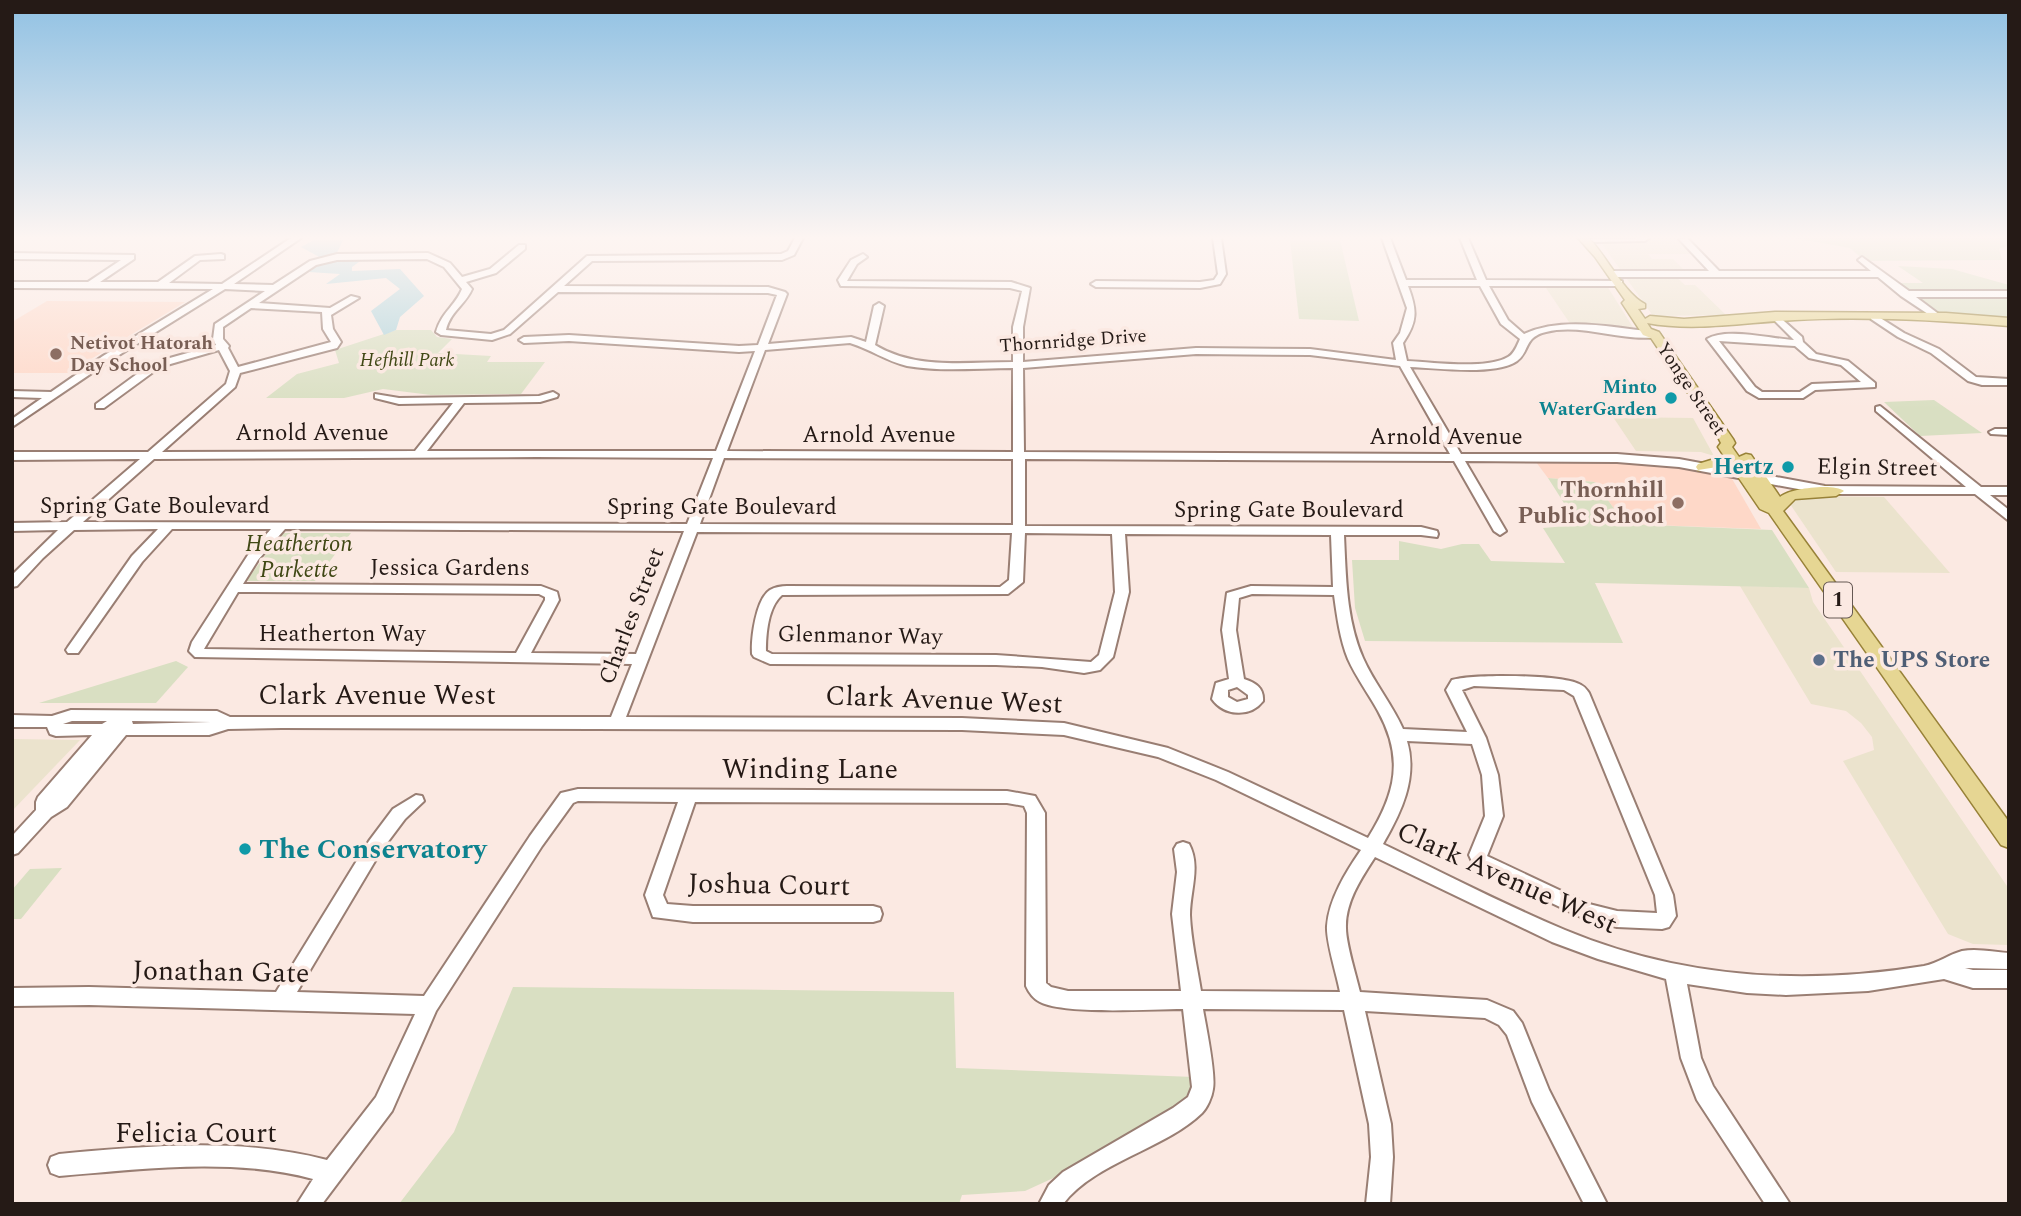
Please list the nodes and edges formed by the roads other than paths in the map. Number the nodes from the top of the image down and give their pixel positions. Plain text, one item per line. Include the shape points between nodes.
1 (210, 295) edge
2 (263, 295) edge
3 (466, 295) edge
4 (547, 295) edge
5 (782, 295) edge
6 (1025, 295) edge
7 (1406, 295) edge
8 (1489, 295) edge
9 (1627, 295) edge
10 (1905, 295) edge
11 (354, 298) dead end
12 (247, 305) junction
13 (879, 306) dead end
14 (329, 310) junction
15 (1774, 316) junction
16 (1874, 317) junction
17 (1937, 317) junction
18 (1644, 319) junction
19 (2009, 323) edge
20 (1655, 335) junction
21 (1525, 338) junction
22 (524, 340) dead end
23 (1798, 343) junction
24 (224, 346) junction
25 (870, 346) junction
26 (761, 348) junction
27 (1405, 364) junction
28 (1019, 365) junction
29 (235, 371) junction
30 (2009, 382) edge
31 (12, 394) edge
32 (52, 395) junction
33 (553, 395) dead end
34 (379, 396) dead end
35 (461, 400) junction
36 (100, 406) dead end
37 (1880, 409) dead end
38 (12, 424) edge
39 (1995, 432) dead end
40 (2009, 432) edge
41 (1730, 450) junction
42 (153, 454) junction
43 (419, 454) junction
44 (719, 455) junction
45 (12, 456) edge
46 (1018, 456) junction
47 (1457, 458) junction
48 (1703, 467) junction
49 (1744, 475) junction
50 (1762, 479) junction
51 (1836, 491) junction
52 (2009, 491) edge
53 (1980, 492) junction
54 (1777, 508) junction
55 (2009, 517) edge
56 (169, 525) junction
57 (72, 526) junction
58 (12, 527) edge
59 (280, 527) junction
60 (690, 528) junction
61 (1019, 529) junction
62 (1118, 530) junction
63 (1337, 531) junction
64 (1500, 531) dead end
65 (1432, 534) dead end
66 (12, 583) edge
67 (233, 588) junction
68 (1340, 591) junction
69 (73, 650) dead end
70 (521, 658) junction
71 (640, 659) junction
72 (1237, 682) dead end
73 (12, 721) edge
74 (120, 723) junction
75 (616, 724) junction
76 (1398, 735) junction
77 (1478, 738) junction
78 (688, 797) junction
79 (416, 802) dead end
80 (2009, 839) edge
81 (12, 848) edge
82 (1371, 848) junction
83 (1183, 849) dead end
84 (873, 914) dead end
85 (2009, 961) edge
86 (1944, 971) junction
87 (1675, 975) junction
88 (2009, 979) edge
89 (12, 997) edge
90 (1193, 1000) junction
91 (281, 1001) junction
92 (1352, 1001) junction
93 (429, 1005) junction
94 (59, 1166) dead end
95 (332, 1173) junction
96 (308, 1204) edge
97 (1050, 1204) edge
98 (1378, 1204) edge
99 (1596, 1204) edge
100 (1779, 1204) edge

1 - 32 street
2 - 12 street
3 - 4 street via 445,314 441,332 499,336
5 - 26 street, Charles Street
6 - 28 street via 1018,327
7 - 27 street via 1412,308 1397,346
8 - 21 street via 1507,323
9 - 18 main road, Yonge Street / 1 via 1628,303
10 - 17 street
11 - 14 street
12 - 14 street
12 - 24 street via 218,326 218,339
13 - 25 street
14 - 29 street via 326,321 336,342 333,346
15 - 16 main road
15 - 18 main road
15 - 23 street
16 - 17 main road
16 - 30 street via 1935,351 1972,379
17 - 19 main road
18 - 20 main road, Yonge Street / 1 via 1647,332
20 - 21 street via 1555,328 1534,331
20 - 41 main road, Yonge Street / 1
21 - 27 street, Thornridge Drive via 1515,358 1500,364
22 - 26 street, Thornridge Drive via 569,338
23 - 23 street via 1752,339 1712,339 1759,395 1804,395 1812,387 1871,386 1844,363 1810,355
24 - 29 street
24 - 36 street via 156,365
25 - 26 street, Thornridge Drive via 842,340
25 - 28 street, Thornridge Drive via 888,358 909,363
26 - 44 street, Charles Street
27 - 28 street, Thornridge Drive via 1326,353 1196,351
27 - 47 street
28 - 46 street
29 - 42 street via 230,385
31 - 32 street
32 - 38 street
33 - 35 street
34 - 35 street via 399,401
35 - 43 street
37 - 53 street
39 - 40 street
41 - 48 main road via 1724,463
41 - 49 main road, Yonge Street / 1
41 - 50 main road, Yonge Street / 1 via 1740,448
42 - 43 street, Arnold Avenue
42 - 45 street, Arnold Avenue
42 - 57 street
43 - 44 street, Arnold Avenue
44 - 46 street, Arnold Avenue
44 - 60 street, Charles Street
46 - 47 street, Arnold Avenue
46 - 61 street
47 - 48 street, Arnold Avenue via 1647,459
47 - 64 street
48 - 49 street, Arnold Avenue
49 - 50 street, Elgin Street
49 - 54 main road, Yonge Street / 1 via 1765,506
50 - 51 street, Elgin Street
50 - 54 main road, Yonge Street / 1
51 - 53 street, Elgin Street
51 - 54 main road via 1791,495
52 - 53 street, Elgin Street
53 - 55 street
54 - 80 main road, Yonge Street / 1
56 - 57 street, Spring Gate Boulevard
56 - 59 street, Spring Gate Boulevard
56 - 69 street via 137,559
57 - 58 street, Spring Gate Boulevard
57 - 66 street
59 - 60 street, Spring Gate Boulevard
59 - 67 street, Heatherton Way
60 - 61 street, Spring Gate Boulevard
60 - 71 street, Charles Street
61 - 62 street, Spring Gate Boulevard
61 - 62 street, Glenmanor Way via 1012,587 775,593 759,637 759,654 770,659 1017,660 1095,666 1106,657 1122,592
62 - 63 street, Spring Gate Boulevard
63 - 65 street, Spring Gate Boulevard
63 - 68 street
67 - 70 street, Jessica Gardens via 541,590 552,595 552,600
67 - 70 street, Heatherton Way via 197,646 200,654
68 - 72 street via 1251,590 1232,596 1228,630
68 - 76 street via 1347,635
70 - 71 street, Heatherton Way
71 - 75 street, Charles Street
73 - 74 street, Clark Avenue West via 53,722 56,730
74 - 75 street, Clark Avenue West via 209,729 227,723
74 - 81 street via 44,802 45,812
75 - 82 street, Clark Avenue West via 962,724 1064,729 1162,752
76 - 77 street
76 - 82 street via 1404,763 1399,798
77 - 77 street via 1457,700 1457,684 1542,682 1581,693 1664,895 1667,916 1662,921 1644,922 1585,911 1480,861 1478,855 1494,816 1490,775
78 - 84 street, Joshua Court via 654,895 660,911 693,915
78 - 90 street, Winding Lane via 1007,797 1029,801 1036,813 1036,986 1045,995 1068,1000
78 - 93 street, Winding Lane via 568,797
79 - 91 street via 399,814 375,846
82 - 87 street, Clark Avenue West via 1559,936
82 - 92 street via 1337,912 1339,946
83 - 90 street via 1186,872 1181,914
85 - 86 street, Clark Avenue West via 1961,960
86 - 87 street, Clark Avenue West via 1801,987 1751,986
86 - 88 street, Clark Avenue West via 1973,979
87 - 100 street via 1696,1074
89 - 91 street, Jonathan Gate
90 - 92 street, Winding Lane
90 - 97 street via 1203,1080 1196,1105 1079,1174 1051,1196
91 - 93 street, Jonathan Gate
92 - 98 street via 1380,1125
92 - 99 street, Winding Lane via 1488,1009 1506,1018 1515,1030 1539,1095
93 - 95 street, Winding Lane via 384,1104
94 - 95 street, Felicia Court via 183,1158 257,1159
95 - 96 street, Winding Lane

